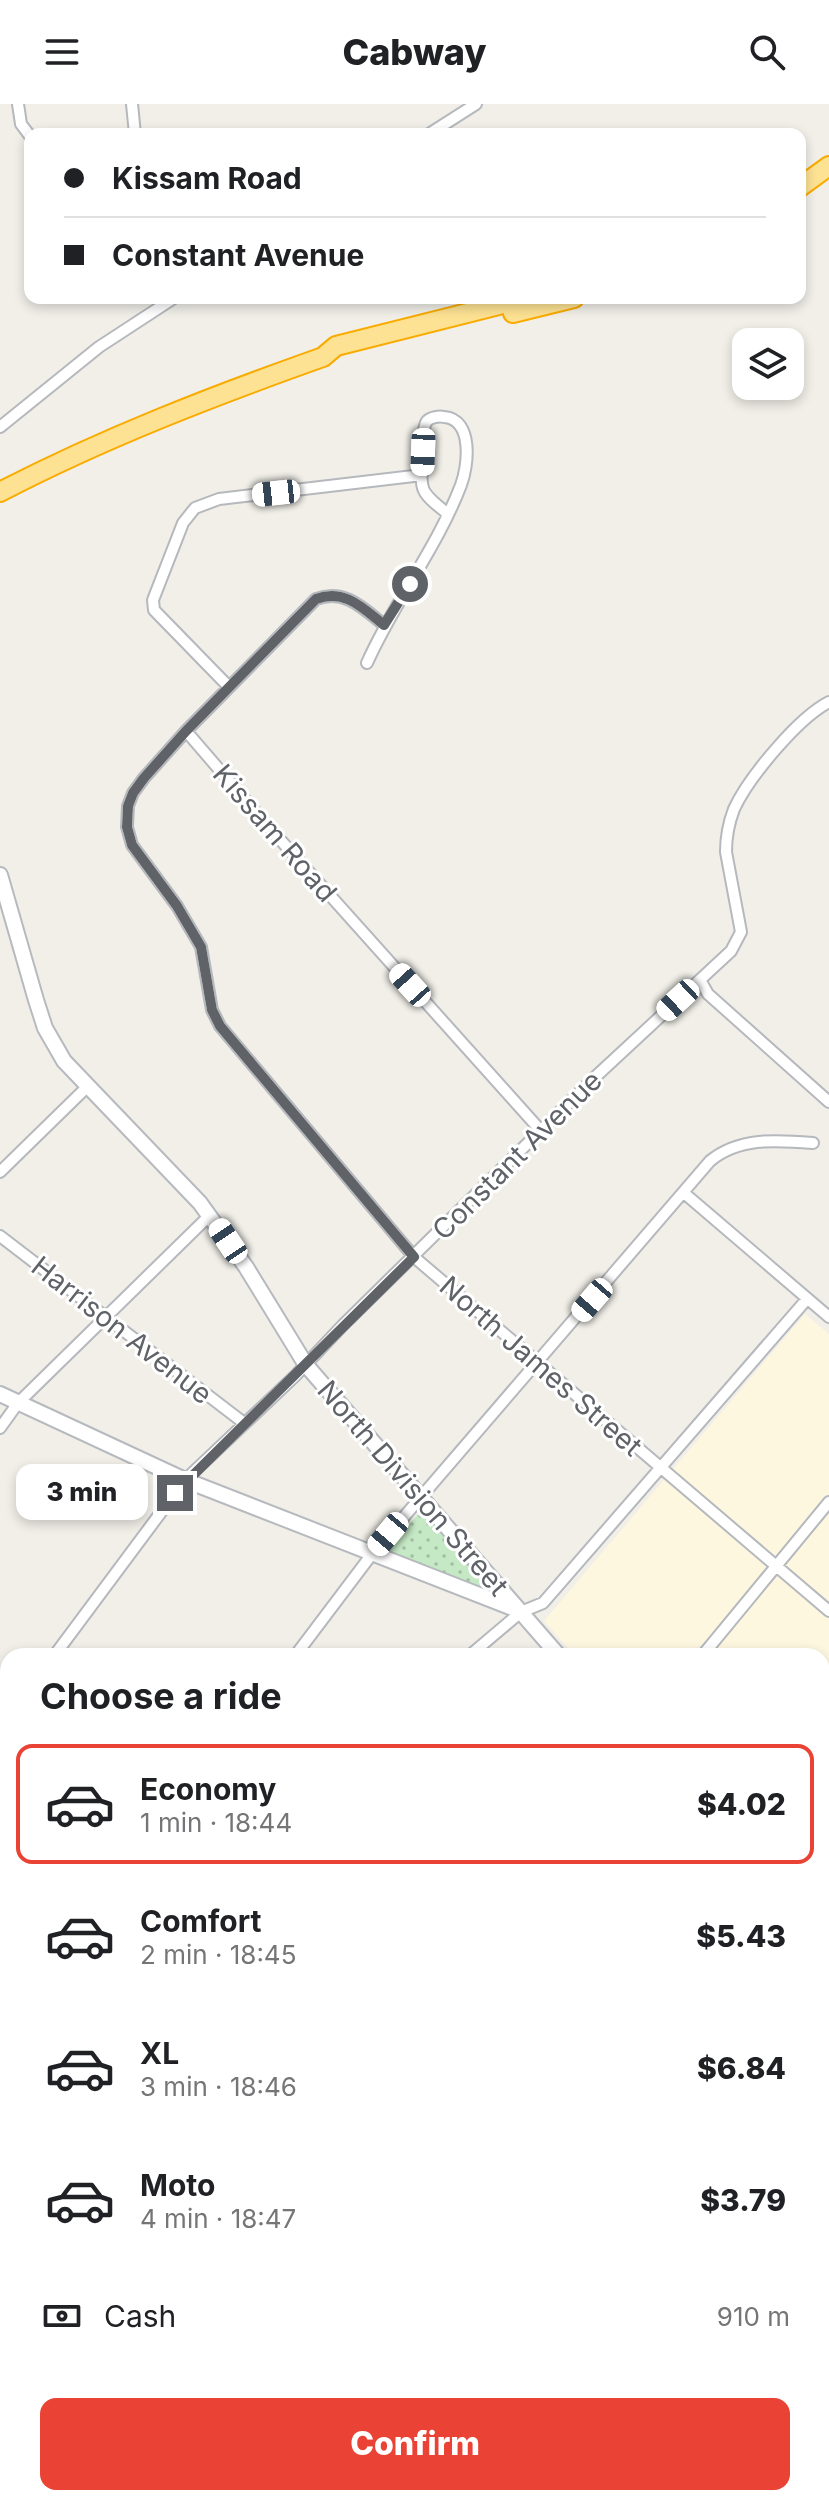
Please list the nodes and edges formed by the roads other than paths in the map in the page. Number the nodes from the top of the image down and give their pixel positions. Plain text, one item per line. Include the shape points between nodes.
1 (18, 104) edge
2 (132, 104) edge
3 (476, 104) edge
4 (458, 109) edge
5 (24, 128) edge
6 (134, 128) edge
7 (436, 128) edge
8 (829, 166) edge
9 (829, 180) edge
10 (806, 183) edge
11 (806, 197) edge
12 (165, 304) edge
13 (503, 304) edge
14 (550, 304) edge
15 (323, 357) junction
16 (0, 427) edge
17 (422, 475) junction
18 (0, 492) edge
19 (448, 514) junction
20 (384, 625) junction
21 (367, 663) dead end
22 (229, 687) junction
23 (829, 702) edge
24 (186, 731) junction
25 (0, 875) edge
26 (700, 980) junction
27 (87, 1087) junction
28 (829, 1102) edge
29 (542, 1132) junction
30 (813, 1143) dead end
31 (0, 1172) edge
32 (684, 1193) junction
33 (210, 1215) junction
34 (0, 1236) edge
35 (414, 1257) junction
36 (807, 1299) junction
37 (106, 1317) junction
38 (829, 1317) edge
39 (537, 1364) junction
40 (306, 1365) junction
41 (0, 1394) edge
42 (18, 1403) junction
43 (244, 1423) junction
44 (0, 1428) edge
45 (660, 1469) junction
46 (185, 1480) junction
47 (421, 1496) junction
48 (829, 1502) edge
49 (372, 1554) junction
50 (775, 1566) junction
51 (829, 1611) edge
52 (521, 1612) junction
53 (60, 1648) edge
54 (301, 1648) edge
55 (478, 1648) edge
56 (552, 1648) edge
57 (708, 1648) edge

1 - 5 street
2 - 6 street
3 - 4 street
4 - 7 street
8 - 10 highway
9 - 11 highway
12 - 16 street via 99,347
13 - 15 highway via 336,346
14 - 15 highway
15 - 18 highway via 96,445
17 - 19 street via 427,495
17 - 19 street via 423,428 432,418 450,417 465,435 468,461
17 - 22 street via 219,499 195,508 183,523 153,600 154,610
19 - 20 street
20 - 21 street
20 - 22 street via 346,597 316,599
22 - 24 street
23 - 26 street, Constant Avenue via 803,720 733,811 726,852 741,932 731,951
24 - 29 street, Kissam Road
24 - 35 street, North James Street via 133,793 126,816 132,845 201,947 212,1010 220,1026
25 - 27 street, North Division Street via 45,1028
26 - 28 street via 708,994
26 - 29 street, Constant Avenue
27 - 31 street
27 - 33 street, North Division Street
29 - 35 street, Constant Avenue
30 - 32 street via 734,1145 710,1161
32 - 36 street
32 - 39 street
33 - 37 street
33 - 40 street, North Division Street
34 - 37 street, Harrison Avenue
35 - 39 street, North James Street
35 - 40 street, Constant Avenue
36 - 38 street
36 - 45 street
37 - 42 street
37 - 43 street, Harrison Avenue
39 - 45 street, North James Street
39 - 47 street
40 - 43 street, Constant Avenue
40 - 47 street, North Division Street
41 - 42 street
42 - 44 street
42 - 46 street
43 - 46 street, Constant Avenue
45 - 50 street, North James Street
45 - 52 street via 543,1603
46 - 49 street
46 - 53 street, Constant Avenue
47 - 49 street
47 - 52 street, North Division Street
48 - 50 street
49 - 52 street
49 - 54 street
50 - 51 street, North James Street
50 - 57 street
52 - 55 street
52 - 56 street, North Division Street

